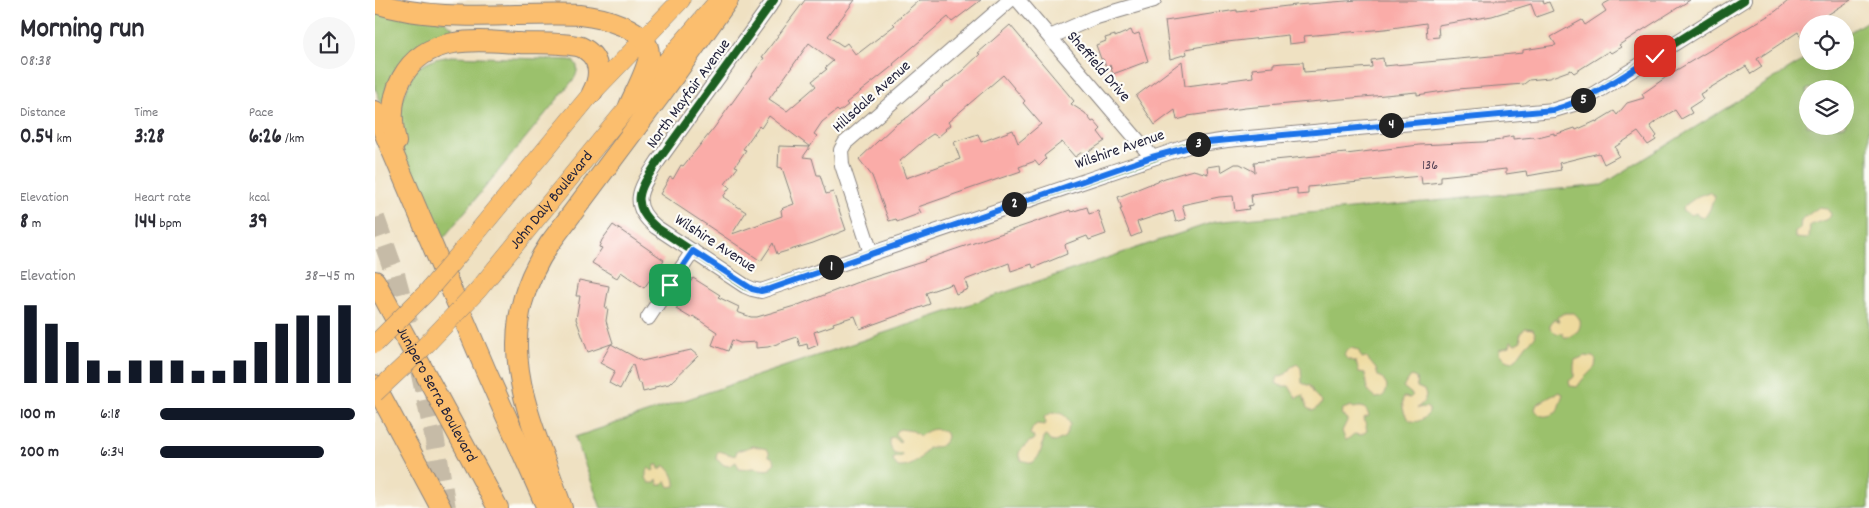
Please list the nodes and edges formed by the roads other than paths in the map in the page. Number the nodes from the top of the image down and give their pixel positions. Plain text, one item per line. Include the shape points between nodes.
1 (681, 0) edge
2 (719, 0) edge
3 (728, 0) edge
4 (774, 0) edge
5 (1009, 0) edge
6 (1018, 0) edge
7 (1154, 0) edge
8 (1744, 0) edge
9 (375, 3) edge
10 (1050, 37) junction
11 (643, 40) junction
12 (592, 93) junction
13 (629, 106) junction
14 (375, 111) edge
15 (1152, 157) junction
16 (640, 208) joint
17 (434, 250) junction
18 (693, 251) junction
19 (871, 253) junction
20 (375, 281) edge
21 (648, 318) dead end
22 (375, 344) edge
23 (375, 385) edge
24 (375, 393) edge
25 (441, 508) edge
26 (498, 508) edge
27 (547, 508) edge
28 (562, 508) edge

1 - 11 main road
2 - 13 main road, John Daly Boulevard
3 - 28 highway via 550,242 527,286 518,323 518,371 525,402
4 - 16 street, North Mayfair Avenue via 658,161 640,192
5 - 19 street, Hillsdale Avenue via 845,143 841,150 842,165
6 - 10 street, Sheffield Drive
7 - 10 street via 1101,15
8 - 15 street, Wilshire Avenue via 1592,95 1553,110 1208,142
9 - 11 highway via 434,15 590,16 607,19
10 - 15 street, Sheffield Drive
11 - 12 main road
11 - 13 highway via 649,52 648,60
12 - 17 highway via 597,82 598,65 589,52 576,46 462,42 436,48 414,62 396,89 392,107 393,126 400,157
12 - 22 main road, bridge via 426,293
13 - 24 main road, John Daly Boulevard, bridge via 478,290 439,333
14 - 17 highway
15 - 19 street, Wilshire Avenue
16 - 18 street, Wilshire Avenue via 649,221
17 - 27 highway
18 - 19 street, Wilshire Avenue via 745,286 761,291
18 - 21 street
20 - 26 highway, Junipero Serra Boulevard
23 - 25 highway

